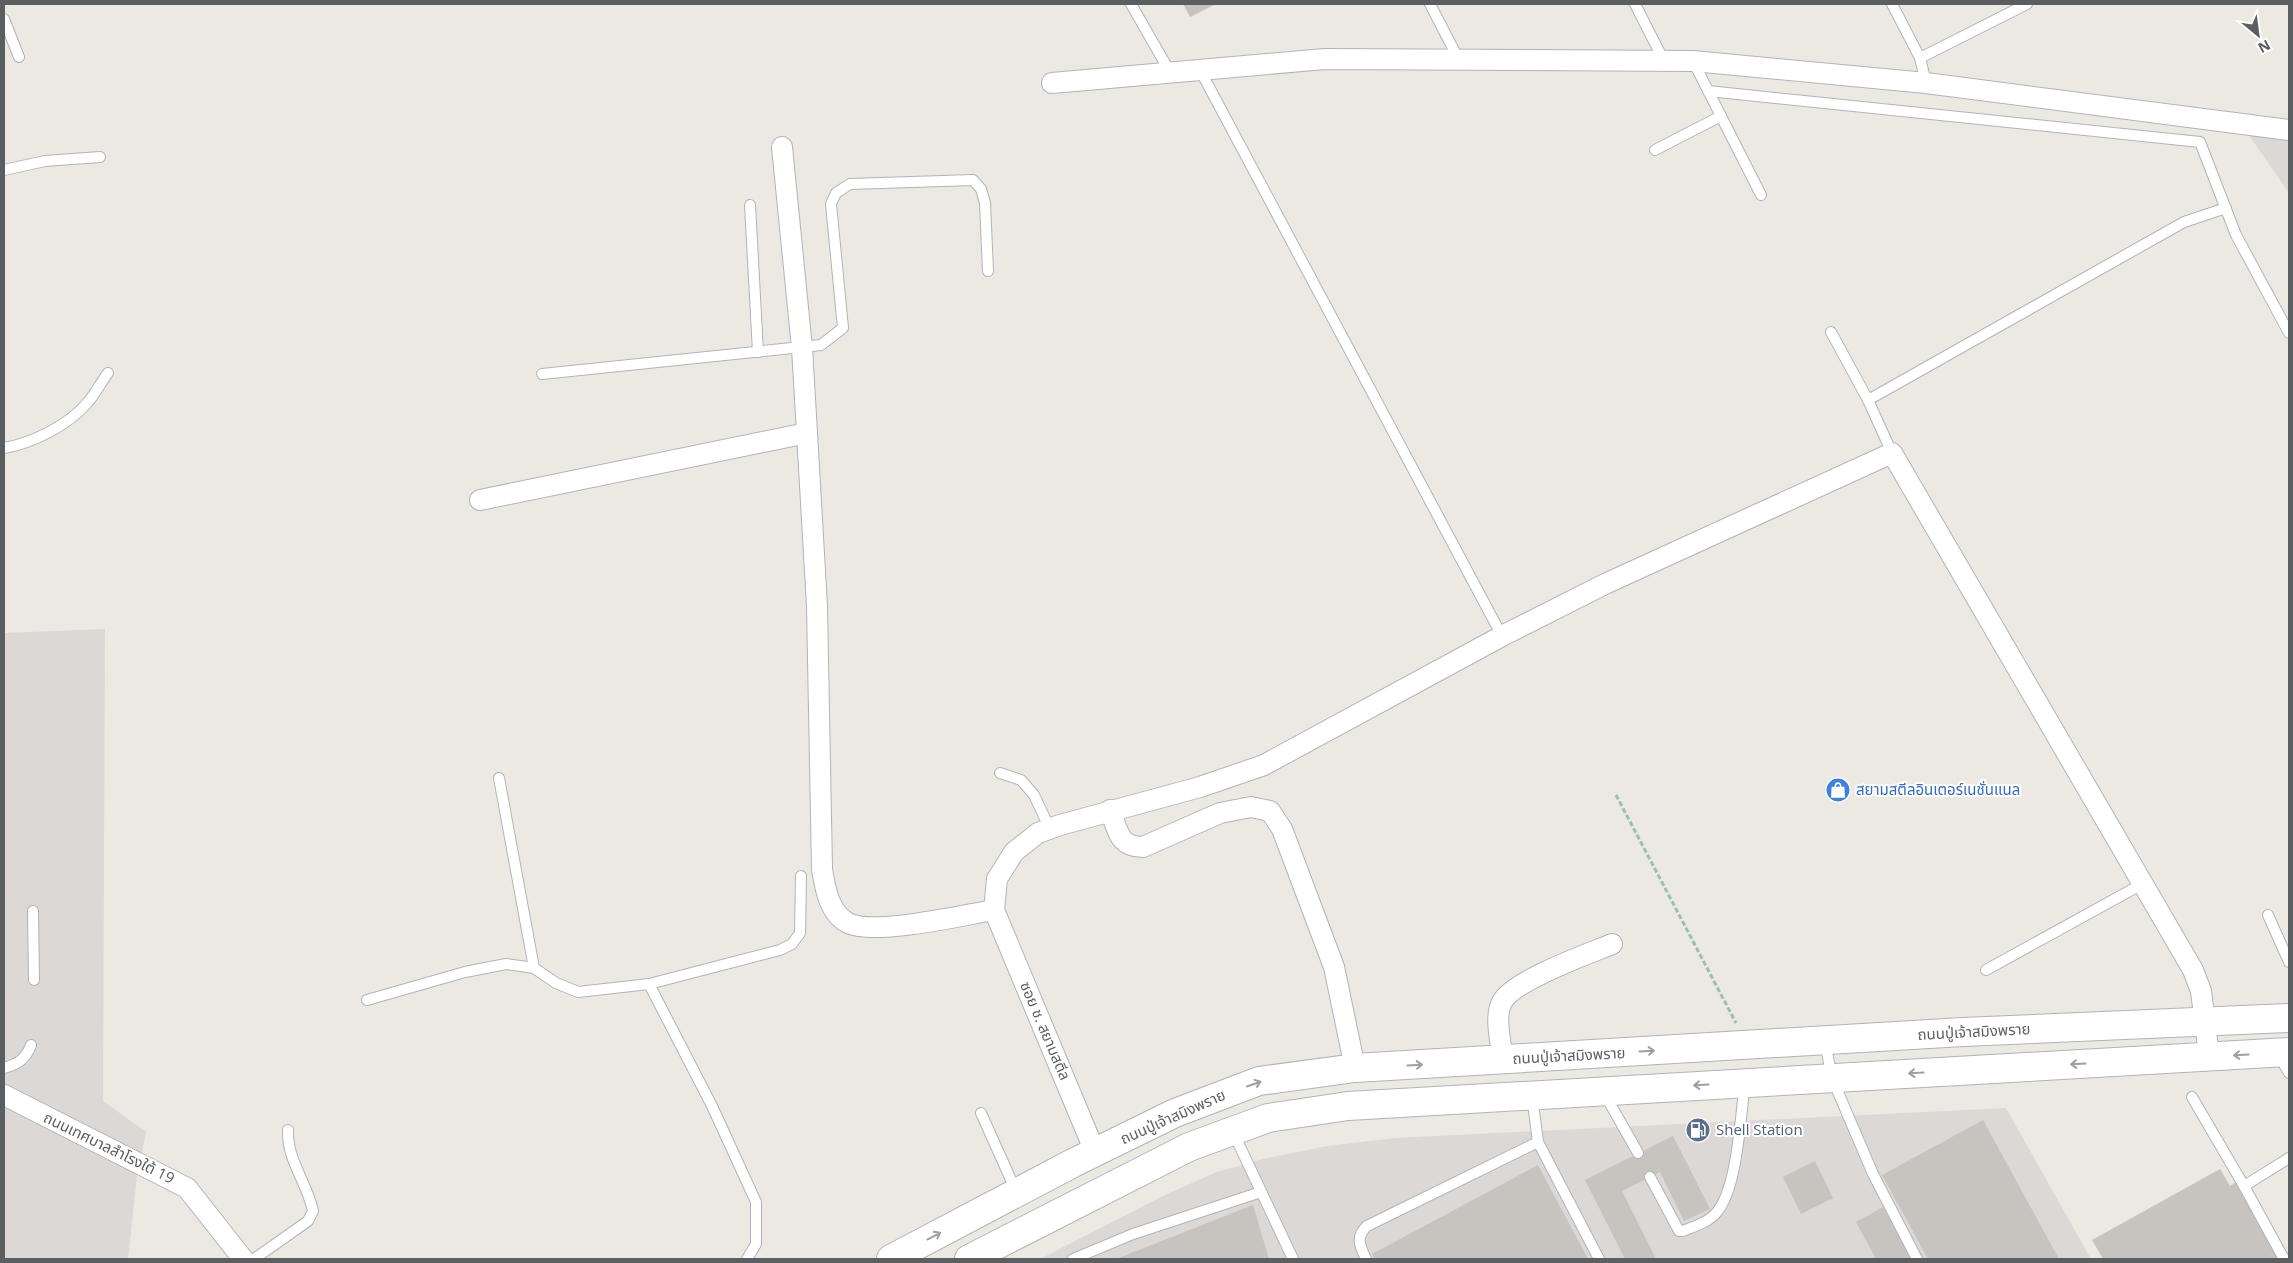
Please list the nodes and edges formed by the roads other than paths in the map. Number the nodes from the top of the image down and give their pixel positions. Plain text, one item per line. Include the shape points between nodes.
1 (1131, 4) edge
2 (1430, 4) edge
3 (1635, 4) edge
4 (1892, 4) edge
5 (2027, 4) edge
6 (4, 19) edge
7 (19, 57) dead end
8 (1920, 58) junction
9 (1460, 60) junction
10 (1664, 61) junction
11 (1693, 61) junction
12 (1200, 70) junction
13 (1170, 72) junction
14 (1052, 83) dead end
15 (1926, 84) junction
16 (1708, 91) junction
17 (1721, 116) junction
18 (2289, 130) edge
19 (782, 147) dead end
20 (1655, 150) dead end
21 (100, 158) dead end
22 (4, 170) edge
23 (1761, 195) dead end
24 (750, 205) dead end
25 (2226, 208) junction
26 (988, 272) dead end
27 (1831, 332) dead end
28 (2289, 333) edge
29 (802, 348) junction
30 (758, 352) junction
31 (108, 373) dead end
32 (542, 374) dead end
33 (1868, 400) junction
34 (807, 433) junction
35 (4, 448) edge
36 (1892, 453) junction
37 (480, 500) dead end
38 (1502, 636) junction
39 (1000, 773) dead end
40 (499, 778) dead end
41 (1110, 810) junction
42 (1050, 829) junction
43 (801, 876) dead end
44 (2144, 883) junction
45 (994, 910) junction
46 (33, 911) dead end
47 (2268, 914) dead end
48 (1612, 944) dead end
49 (2289, 962) edge
50 (534, 968) junction
51 (1986, 970) dead end
52 (34, 980) dead end
53 (648, 984) junction
54 (367, 1000) dead end
55 (2289, 1018) edge
56 (2206, 1020) junction
57 (1825, 1041) junction
58 (31, 1045) dead end
59 (2209, 1056) junction
60 (2285, 1059) edge
61 (1503, 1060) junction
62 (4, 1068) edge
63 (1355, 1068) junction
64 (1832, 1078) junction
65 (1745, 1083) junction
66 (1602, 1091) junction
67 (4, 1095) edge
68 (1532, 1096) junction
69 (2192, 1097) dead end
70 (981, 1113) dead end
71 (288, 1130) dead end
72 (1233, 1131) junction
73 (1538, 1142) junction
74 (1095, 1152) junction
75 (1638, 1153) dead end
76 (2289, 1158) edge
77 (1650, 1177) dead end
78 (2244, 1186) junction
79 (1017, 1192) junction
80 (1261, 1192) junction
81 (243, 1259) edge
82 (254, 1259) edge
83 (748, 1259) edge
84 (891, 1259) edge
85 (969, 1259) edge
86 (1073, 1259) edge
87 (1293, 1259) edge
88 (1366, 1259) edge
89 (1599, 1259) edge
90 (1917, 1259) edge
91 (2284, 1259) edge

1 - 13 lane
2 - 9 lane
3 - 10 lane
4 - 8 lane
5 - 8 lane
6 - 7 lane
8 - 15 lane
9 - 10 street
9 - 12 street via 1325,59
10 - 11 street
11 - 15 street
11 - 16 lane
12 - 13 street
12 - 38 lane
13 - 14 street
15 - 18 street
16 - 17 lane
16 - 25 lane via 2200,142
17 - 20 lane
17 - 23 lane
19 - 29 street
21 - 22 lane via 45,161
24 - 30 lane
25 - 28 lane via 2236,234
25 - 33 lane via 2184,222
26 - 29 lane via 985,203 981,189 973,180 850,184 836,193 831,204 843,328 821,345
27 - 33 lane
29 - 30 lane
29 - 34 street
30 - 32 lane
31 - 35 lane via 88,402 63,424 22,445
33 - 36 lane
34 - 37 street
34 - 45 street via 817,606 822,869 826,894 838,914 848,923 864,927 903,925
36 - 38 street via 1605,584
36 - 44 street
38 - 41 street via 1264,765 1200,787
39 - 42 lane via 1021,780 1034,795
40 - 50 lane
41 - 42 street
41 - 63 street via 1120,839 1131,847 1143,847 1220,813 1251,808 1270,811 1282,829 1334,967
42 - 45 street via 1038,833 1014,852 997,879
43 - 53 lane via 800,933 792,944 780,950
44 - 51 lane
44 - 56 street via 2193,970 2202,991
45 - 74 street, ซอย ช. สยามสตีล
46 - 52 lane
47 - 49 lane
48 - 61 street via 1512,991 1502,1002 1499,1020
50 - 53 lane via 556,983 578,992
50 - 54 lane via 506,964 473,970
53 - 83 lane via 712,1106 756,1202 756,1244
55 - 56 main road, ถนนปู่เจ้าสมิงพราย
56 - 57 main road, ถนนปู่เจ้าสมิงพราย
56 - 59 street
61 -> 57 main road, ถนนปู่เจ้าสมิงพราย
57 - 64 lane
58 - 62 lane via 20,1063
60 -> 59 main road
59 -> 64 main road
63 -> 61 main road, ถนนปู่เจ้าสมิงพราย
74 -> 63 main road, ถนนปู่เจ้าสมิงพราย via 1175,1113 1259,1081
64 - 65 main road
64 - 90 lane via 1873,1174
65 -> 66 main road
65 - 77 lane via 1734,1169 1724,1201 1713,1216 1679,1231
66 - 68 main road
66 - 75 lane
67 - 81 street, ถนนเทศบาลสำโรงใต้ 19 via 187,1188
68 - 72 main road via 1348,1106 1268,1118
68 - 73 lane
69 - 78 lane
70 - 79 lane
71 - 82 lane via 288,1146 309,1193 313,1211 308,1221
72 - 80 lane
72 - 85 main road via 1189,1147
73 - 88 lane via 1367,1226 1360,1232 1359,1244
73 - 89 lane
74 - 79 main road, ถนนปู่เจ้าสมิงพราย
76 - 78 lane
78 - 91 lane
84 -> 79 main road, ถนนปู่เจ้าสมิงพราย
80 - 86 lane via 1133,1234
80 - 87 lane

